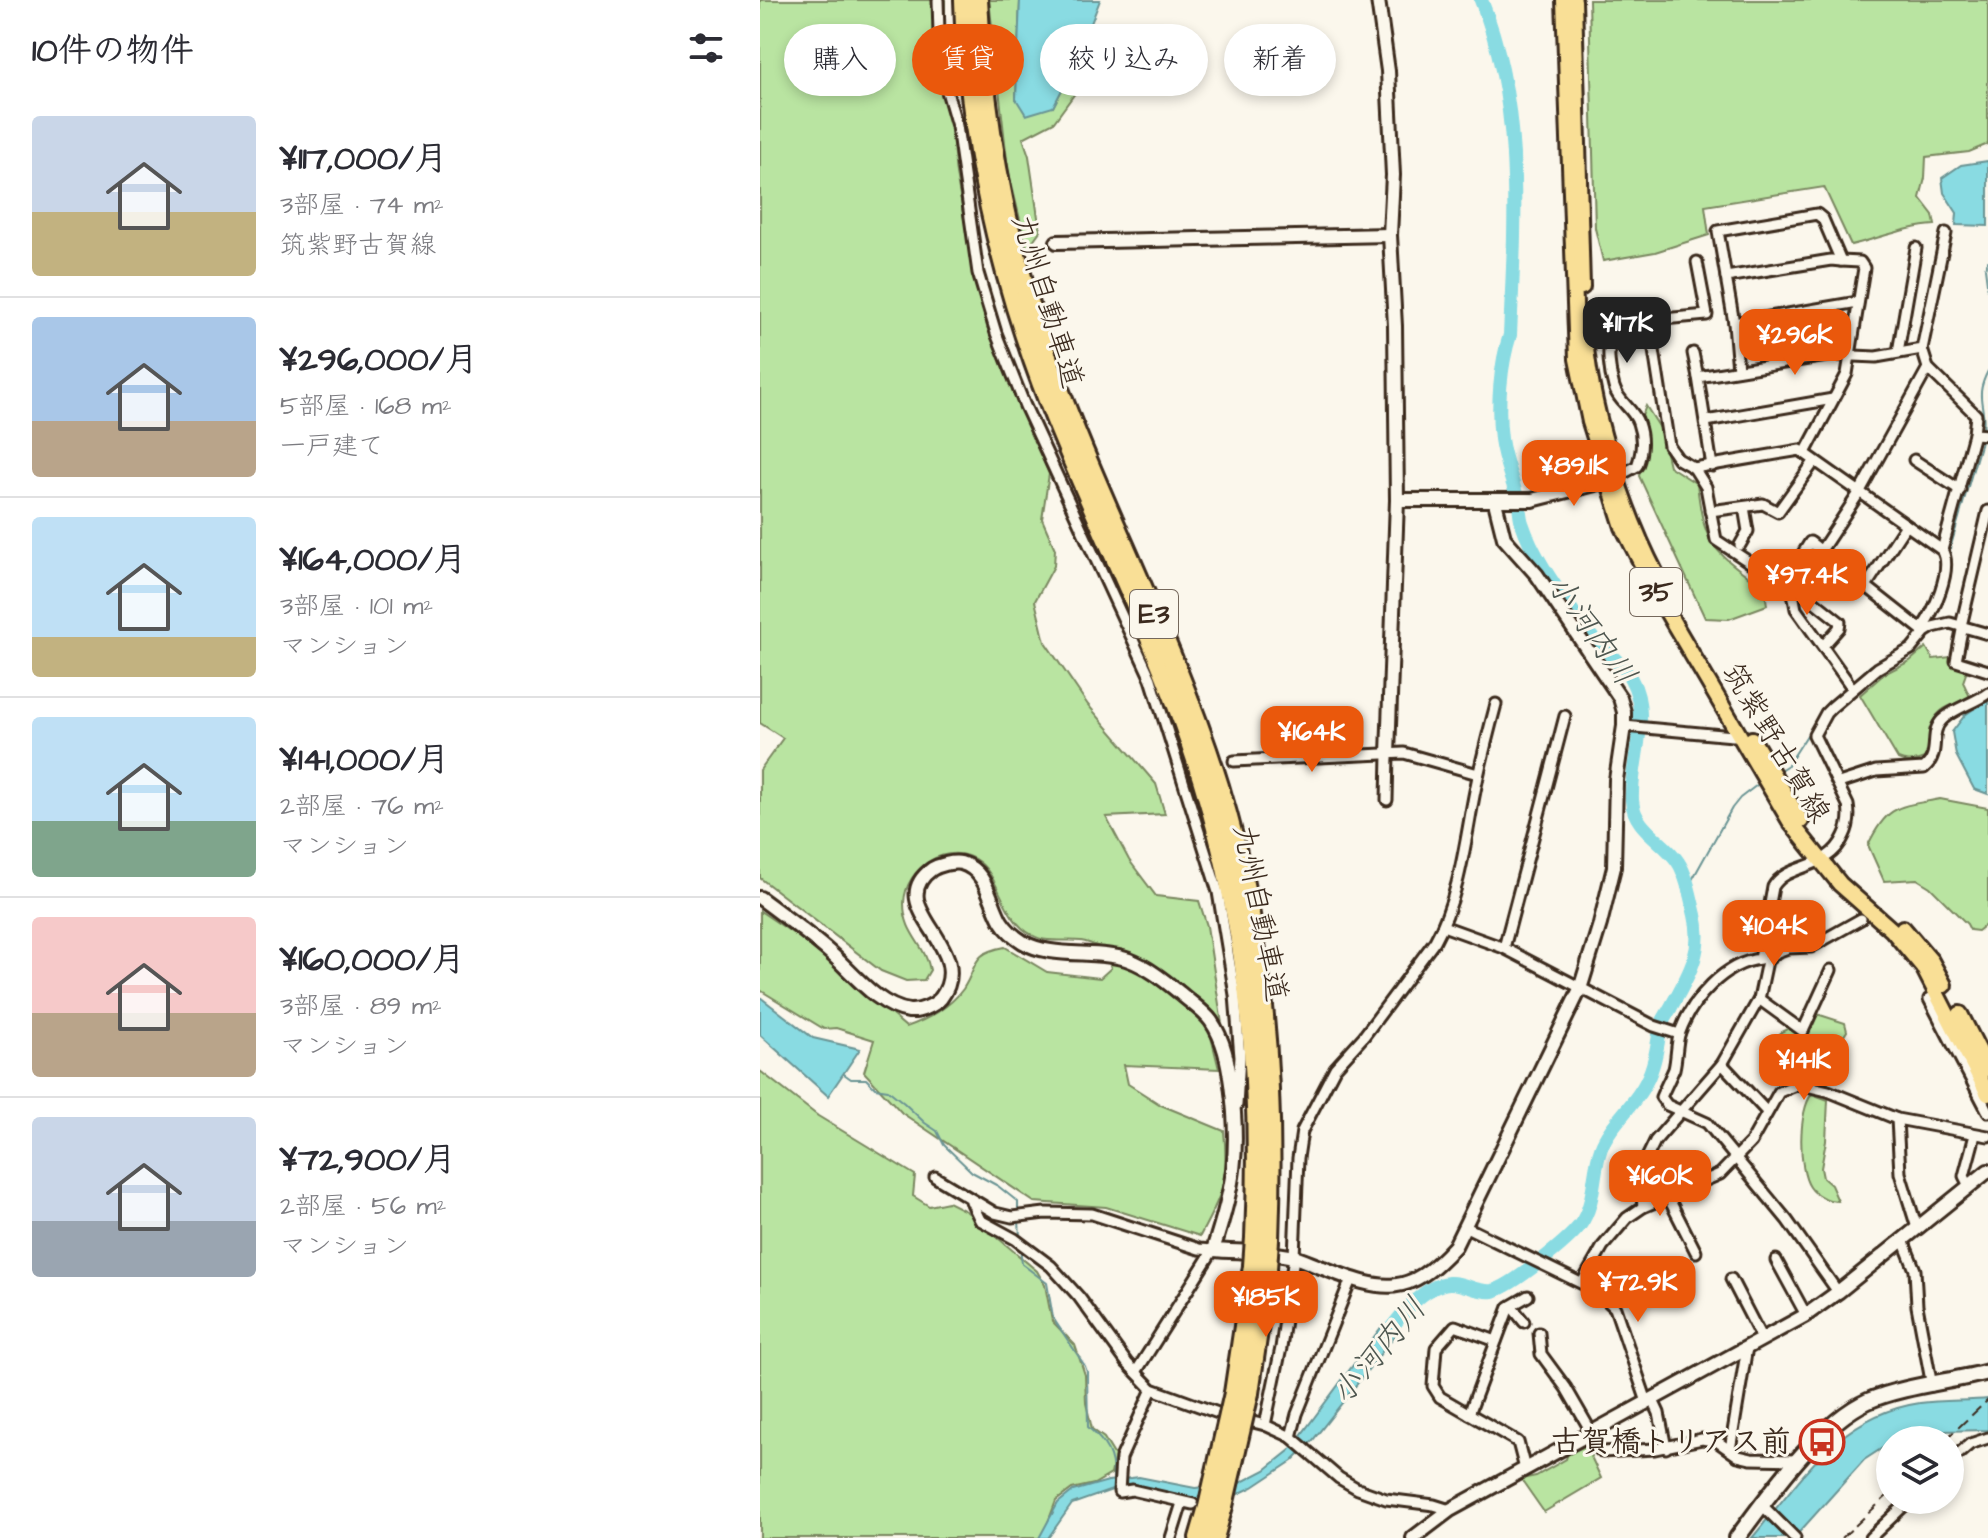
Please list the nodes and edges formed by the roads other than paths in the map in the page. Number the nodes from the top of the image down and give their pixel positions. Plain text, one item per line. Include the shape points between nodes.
1 (938, 0) edge
2 (964, 0) edge
3 (978, 0) edge
4 (1378, 0) edge
5 (1564, 0) edge
6 (1574, 0) edge
7 (1946, 233) dead end
8 (1390, 235) junction
9 (1057, 242) dead end
10 (1916, 248) dead end
11 (1841, 261) junction
12 (1697, 262) dead end
13 (1726, 277) junction
14 (1858, 302) junction
15 (1734, 323) junction
16 (1641, 324) junction
17 (1922, 349) junction
18 (1898, 352) junction
19 (1693, 353) dead end
20 (1850, 356) junction
21 (1928, 368) junction
22 (1738, 370) junction
23 (1698, 377) junction
24 (1833, 399) junction
25 (1706, 421) junction
26 (1974, 434) junction
27 (1988, 435) edge
28 (1805, 453) junction
29 (1914, 460) dead end
30 (1814, 462) junction
31 (1712, 466) junction
32 (1694, 468) junction
33 (1612, 480) junction
34 (1960, 490) junction
35 (1859, 493) junction
36 (1397, 500) junction
37 (1498, 502) junction
38 (1744, 507) junction
39 (1710, 511) junction
40 (1988, 511) edge
41 (1906, 525) junction
42 (1740, 545) dead end
43 (1821, 549) junction
44 (1942, 550) junction
45 (1866, 586) junction
46 (1796, 587) junction
47 (1961, 626) junction
48 (1923, 631) junction
49 (1988, 634) edge
50 (1823, 646) junction
51 (1988, 671) edge
52 (1853, 689) junction
53 (1988, 693) edge
54 (1496, 704) dead end
55 (1565, 716) dead end
56 (1627, 726) junction
57 (1738, 733) junction
58 (1388, 754) junction
59 (1234, 761) dead end
60 (1478, 774) junction
61 (1839, 783) junction
62 (1387, 800) dead end
63 (1825, 860) junction
64 (760, 898) edge
65 (1861, 919) dead end
66 (1443, 926) junction
67 (1504, 948) junction
68 (1764, 960) junction
69 (1831, 970) dead end
70 (1580, 989) junction
71 (1938, 994) junction
72 (1759, 999) junction
73 (1677, 1033) junction
74 (1722, 1064) junction
75 (1988, 1069) edge
76 (1988, 1094) edge
77 (1681, 1111) junction
78 (1767, 1112) junction
79 (1988, 1112) edge
80 (1236, 1119) junction
81 (1897, 1119) junction
82 (1975, 1135) junction
83 (1988, 1136) edge
84 (1735, 1160) junction
85 (1988, 1171) edge
86 (935, 1177) dead end
87 (1969, 1186) junction
88 (1668, 1197) junction
89 (971, 1201) junction
90 (1643, 1207) junction
91 (1464, 1226) junction
92 (1917, 1228) junction
93 (1262, 1239) junction
94 (1903, 1240) junction
95 (1213, 1250) junction
96 (1696, 1252) dead end
97 (1294, 1257) junction
98 (1776, 1260) dead end
99 (1351, 1279) junction
100 (1731, 1279) dead end
101 (1582, 1283) junction
102 (1838, 1292) junction
103 (1528, 1296) dead end
104 (1511, 1306) junction
105 (1806, 1315) junction
106 (1524, 1322) dead end
107 (1539, 1333) dead end
108 (1762, 1339) junction
109 (1496, 1341) junction
110 (1747, 1347) junction
111 (1136, 1372) junction
112 (1988, 1372) edge
113 (1932, 1386) junction
114 (1152, 1389) junction
115 (1650, 1400) junction
116 (1469, 1414) junction
117 (1265, 1425) junction
118 (1589, 1434) junction
119 (1291, 1437) junction
120 (1988, 1438) edge
121 (1666, 1448) junction
122 (1964, 1449) edge
123 (1730, 1450) junction
124 (1800, 1460) junction
125 (1525, 1469) junction
126 (1201, 1505) junction
127 (1766, 1509) junction
128 (1450, 1510) junction
129 (1895, 1514) edge
130 (1171, 1538) edge
131 (1199, 1538) edge
132 (1214, 1538) edge
133 (1413, 1538) edge
134 (1737, 1538) edge
135 (1795, 1538) edge
136 (1870, 1538) edge

1 - 80 street via 940,67 957,126 978,273 996,333 1151,679 1184,770 1218,892 1240,1057
2 - 93 highway, 九州自動車道 / E3 via 983,175 1015,306 1050,406 1180,716 1230,883 1256,1064
3 - 93 highway, 九州自動車道 / E3 via 993,144 1030,306 1084,453 1191,704 1245,884 1269,1052 1273,1156
4 - 8 street via 1389,93
5 - 33 main road, 筑紫野古賀線 / 35 via 1575,340 1580,383
6 - 33 main road, 筑紫野古賀線 / 35 via 1585,340
7 - 17 street
8 - 9 street
8 - 36 street
10 - 18 street
11 - 13 street
11 - 13 street via 1817,214 1718,231
11 - 14 street via 1860,262 1864,268
12 - 16 street via 1707,315
13 - 15 street
14 - 15 street
14 - 20 street
15 - 22 street
16 - 32 street via 1651,331 1669,446
16 - 33 street via 1621,324 1608,341 1613,386 1638,423 1642,454 1637,466
17 - 18 street
17 - 21 street
18 - 20 street
19 - 23 street
20 - 22 street
20 - 24 street
21 - 26 street via 1976,415
21 - 35 street
22 - 23 street
23 - 25 street
24 - 25 street
24 - 28 street
25 - 31 street
26 - 27 street
26 - 34 street
28 - 30 street
28 - 31 street
29 - 34 street
30 - 35 street
30 - 38 street via 1778,512 1763,504
31 - 32 street
32 - 39 street via 1706,487
33 - 37 street via 1532,500
33 - 57 main road, 筑紫野古賀線 / 35 via 1623,527 1644,571
33 - 63 main road, 筑紫野古賀線 / 35 via 1666,593
34 - 44 street
35 - 41 street
35 - 43 street
36 - 37 street
36 - 58 street
37 - 56 street via 1504,538 1537,575 1620,698
38 - 39 street
38 - 42 street via 1748,531
39 - 43 street via 1716,540 1773,583 1787,579 1810,542
40 - 47 street
41 - 44 street
41 - 45 street
43 - 45 street
43 - 46 street
44 - 48 street via 1946,570
45 - 48 street
46 - 50 street via 1796,609
46 - 50 street via 1840,622
47 - 48 street via 1941,624
47 - 49 street
47 - 51 street via 1956,661
48 - 52 street via 1911,649
50 - 52 street
52 - 61 street via 1826,713 1814,735
53 - 61 street via 1942,720 1933,758 1924,768 1876,771
54 - 60 street
55 - 67 street
56 - 57 street
56 - 70 street via 1616,780 1614,867
57 - 63 main road, 筑紫野古賀線 / 35 via 1771,792
58 - 59 street
58 - 60 street via 1404,753
58 - 62 street
60 - 66 street
61 - 63 street via 1849,819 1839,846
63 - 68 street via 1778,879 1773,887
63 - 71 main road, 筑紫野古賀線 / 35 via 1840,884 1892,930
63 - 75 main road, 筑紫野古賀線 / 35 via 1896,921 1931,961
64 - 80 street via 889,1003 912,1011 938,1002 951,976 944,949 919,911 917,893 929,871 960,863 977,873 1001,921 1023,942 1129,960 1159,976 1210,1019 1225,1052
65 - 68 street via 1811,947 1788,948
66 - 67 street
66 - 97 street via 1335,1068 1302,1131
67 - 70 street
68 - 72 street
68 - 73 street via 1737,965 1722,976
69 - 72 street via 1803,1031
70 - 73 street
70 - 91 street
71 - 76 main road, 筑紫野古賀線 / 35
71 - 79 street via 1929,999
72 - 74 street
73 - 77 street via 1674,1068 1661,1097
74 - 77 street
74 - 78 street
77 - 84 street via 1707,1123
77 - 90 street via 1655,1141 1640,1172
78 - 81 street via 1779,1092 1798,1084
78 - 84 street
80 - 95 street via 1236,1162
81 - 82 street
81 - 92 street via 1900,1173
82 - 83 street
82 - 87 street via 1964,1176
84 - 88 street via 1720,1174
84 - 102 street via 1787,1220
85 - 87 street
86 - 89 street
87 - 92 street
88 - 90 street
88 - 96 street
89 - 95 street via 1012,1217 1092,1214
89 - 111 street via 980,1220 1051,1266
90 - 101 street via 1603,1246
91 - 99 street via 1455,1246 1415,1280 1390,1287
91 - 101 street
92 - 94 street
93 - 126 highway, 九州自動車道 / E3, bridge via 1242,1393
94 - 102 street
94 - 113 street via 1915,1270
95 - 97 street
95 - 111 street
97 - 99 street
97 - 117 street
98 - 105 street
99 - 119 street
100 - 108 street
101 - 115 street via 1615,1308
102 - 105 street
103 - 104 street
104 - 106 street
104 - 109 street
105 - 108 street
107 - 118 street via 1541,1354
108 - 110 street
109 - 116 street
109 - 116 street via 1455,1326 1436,1348 1433,1386 1440,1397
110 - 115 street
110 - 123 street
111 - 114 street
112 - 113 main road
113 - 124 main road via 1867,1401 1827,1429
114 - 117 street
114 - 126 street via 1121,1458 1119,1492 1132,1490
115 - 118 street
115 - 121 street via 1659,1413
116 - 125 street via 1518,1442
117 - 119 street
118 - 121 street via 1602,1452
118 - 125 street
119 - 128 street via 1358,1489
120 - 122 street
121 - 123 street via 1702,1439
123 - 124 street via 1751,1459
124 - 127 main road
125 - 128 street
126 - 130 street
126 - 131 highway, 九州自動車道 / E3
126 - 132 highway, 九州自動車道 / E3
127 - 134 main road
127 - 135 street
128 - 133 street
129 - 136 street

